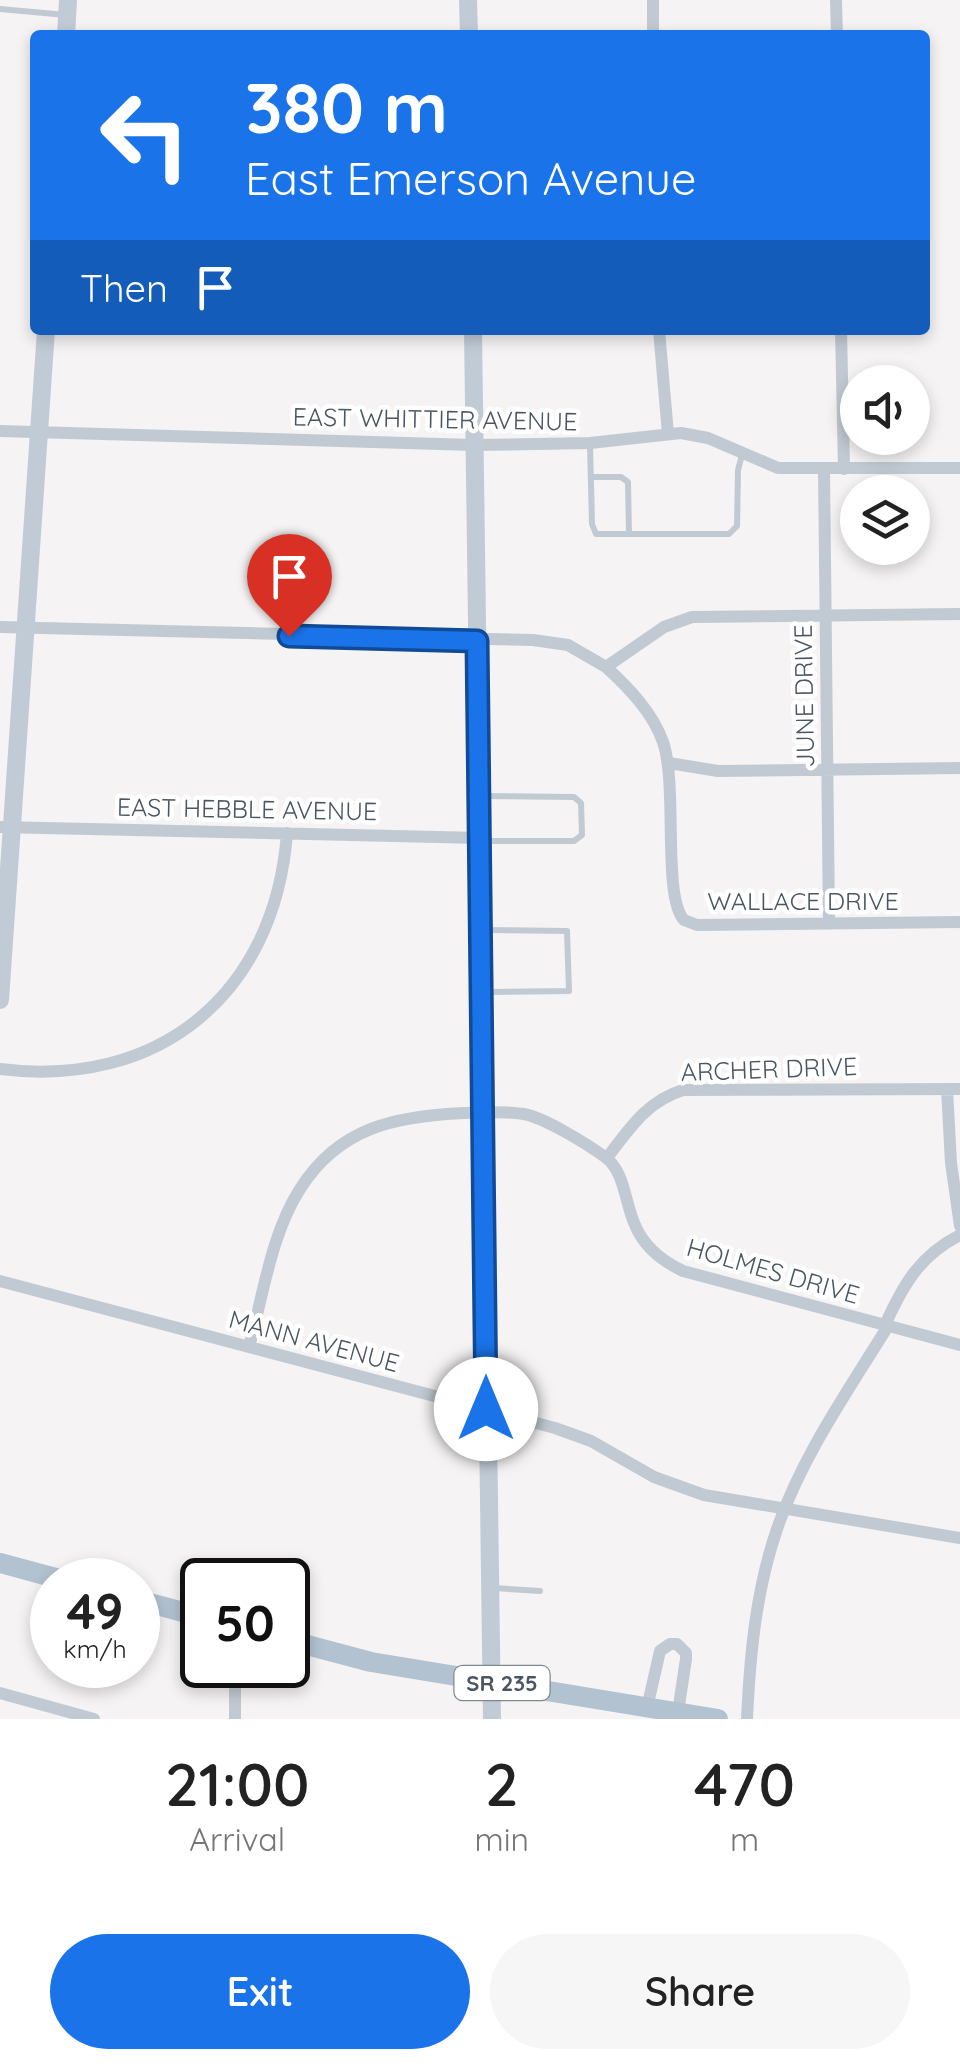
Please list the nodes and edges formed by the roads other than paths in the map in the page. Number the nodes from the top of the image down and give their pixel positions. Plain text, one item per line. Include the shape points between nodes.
1 (468, 0) edge
2 (653, 0) edge
3 (836, 0) edge
4 (68, 8) edge
5 (0, 9) edge
6 (469, 30) edge
7 (653, 30) edge
8 (837, 30) edge
9 (46, 335) edge
10 (473, 335) edge
11 (658, 335) edge
12 (842, 335) edge
13 (0, 431) edge
14 (39, 433) junction
15 (668, 434) junction
16 (590, 444) junction
17 (474, 445) junction
18 (742, 454) junction
19 (844, 468) junction
20 (960, 468) edge
21 (824, 469) junction
22 (591, 476) junction
23 (629, 534) junction
24 (960, 614) edge
25 (825, 615) junction
26 (0, 627) edge
27 (25, 628) junction
28 (477, 641) junction
29 (606, 667) junction
30 (669, 762) junction
31 (960, 768) edge
32 (827, 770) junction
33 (479, 796) junction
34 (6, 826) edge
35 (287, 833) junction
36 (480, 838) junction
37 (960, 922) edge
38 (829, 923) junction
39 (481, 930) junction
40 (482, 992) junction
41 (0, 1000) edge
42 (0, 1069) edge
43 (953, 1090) edge
44 (483, 1112) junction
45 (607, 1158) junction
46 (960, 1226) edge
47 (960, 1235) edge
48 (0, 1281) edge
49 (887, 1325) junction
50 (960, 1345) edge
51 (250, 1347) junction
52 (486, 1409) junction
53 (784, 1509) junction
54 (960, 1538) edge
55 (0, 1564) edge
56 (30, 1572) edge
57 (488, 1587) junction
58 (540, 1591) dead end
59 (310, 1646) edge
60 (491, 1681) junction
61 (234, 1688) edge
62 (0, 1693) edge
63 (648, 1708) junction
64 (678, 1712) junction
65 (94, 1719) edge
66 (235, 1719) edge
67 (492, 1719) edge
68 (718, 1719) edge
69 (748, 1719) edge

1 - 6 main road
2 - 7 street
3 - 8 street
4 - 5 lane
9 - 14 main road
10 - 17 main road
11 - 15 street
12 - 19 street
13 - 14 street, EAST WHITTIER AVENUE
14 - 17 street, EAST WHITTIER AVENUE
14 - 27 main road
15 - 16 street, EAST WHITTIER AVENUE
15 - 18 street, EAST WHITTIER AVENUE via 696,435
16 - 17 street, EAST WHITTIER AVENUE
16 - 22 lane
17 - 28 main road
18 - 21 street, EAST WHITTIER AVENUE via 778,468
18 - 23 lane via 737,526 729,534
19 - 20 street
19 - 21 street, EAST WHITTIER AVENUE
21 - 25 street, JUNE DRIVE
22 - 23 lane via 628,482
22 - 23 lane via 596,534
24 - 25 street
25 - 29 street via 684,618
25 - 32 street, JUNE DRIVE
26 - 27 street
27 - 28 street
27 - 34 main road
28 - 29 street via 568,645
28 - 33 main road
29 - 30 street, WALLACE DRIVE via 649,716
30 - 32 street via 706,770
30 - 38 street, WALLACE DRIVE via 680,916 697,925
31 - 32 street
32 - 38 street, JUNE DRIVE
33 - 36 main road
33 - 36 lane via 574,797 581,802 582,835 574,841
34 - 35 street, EAST HEBBLE AVENUE
34 - 41 main road
35 - 36 street, EAST HEBBLE AVENUE
35 - 42 street via 280,890 261,941 233,986 198,1020 156,1048 106,1066 51,1073
36 - 39 main road
37 - 38 street, WALLACE DRIVE
39 - 40 main road
39 - 40 lane via 567,931 568,991
40 - 44 main road
43 - 45 street, ARCHER DRIVE via 683,1090 647,1108
43 - 46 street via 951,1163
44 - 45 street via 532,1116
44 - 51 street via 387,1122 352,1137 321,1162 284,1220
44 - 52 main road
45 - 49 street, HOLMES DRIVE via 639,1234 671,1265
47 - 49 street via 916,1266
48 - 51 street, MANN AVENUE
49 - 50 street, HOLMES DRIVE
49 - 53 street
51 - 52 street, MANN AVENUE
52 - 53 street, MANN AVENUE via 578,1436 674,1485
52 - 57 main road
53 - 54 street, MANN AVENUE
53 - 69 street via 756,1611
55 - 56 main road
57 - 58 lane
57 - 60 main road
59 - 60 main road, SR 235
60 - 63 main road, SR 235
60 - 67 main road
61 - 66 street
62 - 65 street
63 - 64 main road, SR 235
63 - 64 street via 660,1651 677,1644 686,1658
64 - 68 main road, SR 235

